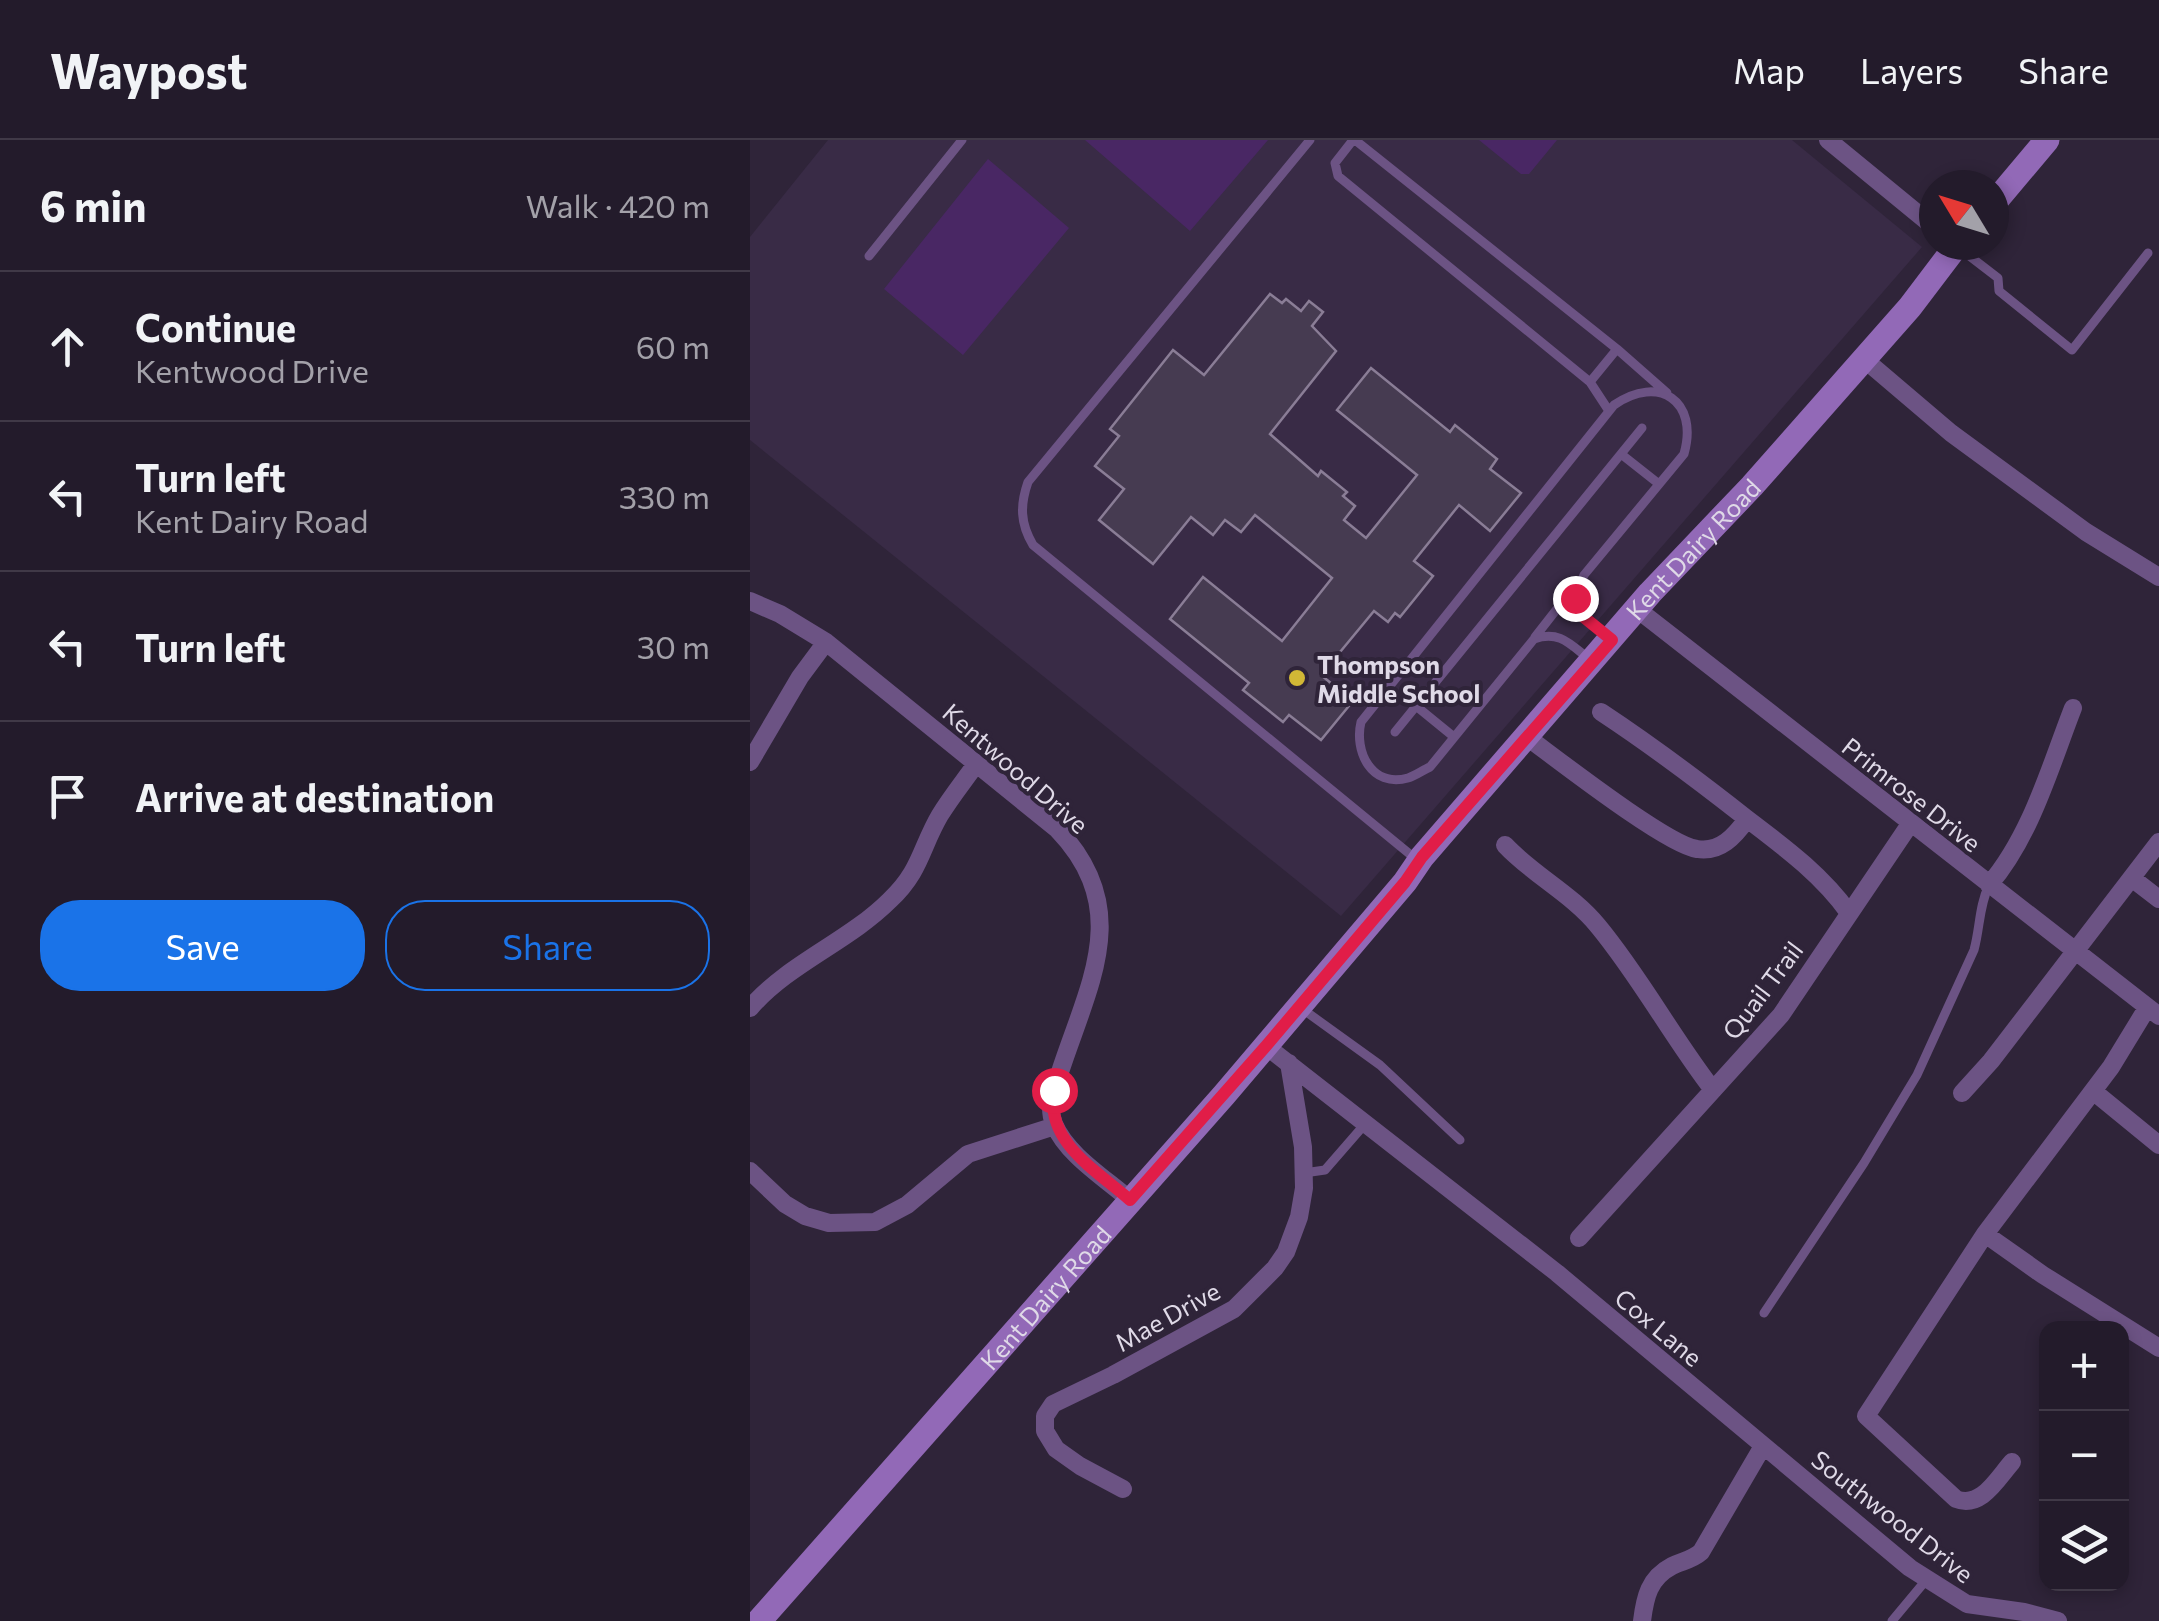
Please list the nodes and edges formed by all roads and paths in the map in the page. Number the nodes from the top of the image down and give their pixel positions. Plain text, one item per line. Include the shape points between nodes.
1 (962, 140) edge
2 (1310, 140) edge
3 (1354, 140) edge
4 (1828, 140) edge
5 (2047, 140) edge
6 (2009, 185) edge
7 (1919, 215) edge
8 (2148, 253) dead end
9 (870, 256) dead end
10 (1946, 260) edge
11 (1975, 260) edge
12 (1616, 349) junction
13 (1864, 359) junction
14 (1590, 382) junction
15 (1673, 398) junction
16 (1609, 411) junction
17 (1642, 428) dead end
18 (1621, 454) junction
19 (1659, 484) junction
20 (1584, 574) junction
21 (2159, 576) edge
22 (750, 602) edge
23 (1637, 609) junction
24 (1534, 639) junction
25 (1612, 640) junction
26 (826, 642) junction
27 (1593, 663) junction
28 (1416, 706) junction
29 (2073, 708) dead end
30 (1601, 712) dead end
31 (1395, 732) dead end
32 (1454, 737) junction
33 (1526, 737) junction
34 (750, 762) edge
35 (976, 764) junction
36 (1748, 819) junction
37 (1910, 824) junction
38 (2159, 842) edge
39 (1505, 845) dead end
40 (1419, 861) junction
41 (2133, 880) junction
42 (1989, 885) junction
43 (2159, 899) edge
44 (1848, 914) junction
45 (2076, 954) junction
46 (1299, 1007) junction
47 (750, 1008) edge
48 (2153, 1012) edge
49 (1266, 1046) junction
50 (1290, 1063) junction
51 (1713, 1090) junction
52 (2093, 1091) junction
53 (1962, 1093) dead end
54 (1366, 1123) junction
55 (1055, 1126) junction
56 (1460, 1140) dead end
57 (2159, 1146) edge
58 (750, 1171) edge
59 (1304, 1173) junction
60 (1130, 1200) junction
61 (1985, 1234) junction
62 (1579, 1238) dead end
63 (1764, 1312) dead end
64 (2159, 1348) edge
65 (1763, 1446) junction
66 (2012, 1462) dead end
67 (1123, 1489) dead end
68 (1926, 1579) junction
69 (1975, 1614) edge
70 (759, 1621) edge
71 (1642, 1621) edge
72 (1892, 1621) edge
73 (2058, 1621) edge

1 - 9 lane
2 - 40 lane via 1028,482 1024,530 1033,545
3 - 12 lane
3 - 14 lane via 1335,162 1338,176
4 - 7 street
5 - 6 street
8 - 11 lane via 2072,350 1999,291 1998,278
10 - 13 street, Kent Dairy Road
12 - 14 lane
12 - 15 lane
13 - 21 street via 2086,532
13 - 23 street, Kent Dairy Road
14 - 16 lane
15 - 16 lane via 1632,392
15 - 19 lane via 1688,416 1690,435 1684,454
16 - 32 lane via 1360,722 1356,742 1367,765 1386,778 1407,779 1430,767
17 - 18 lane
18 - 19 lane
18 - 28 lane
19 - 20 lane
20 - 24 lane
20 - 25 lane via 1575,598 1580,614
22 - 26 street, Kentwood Drive
23 - 25 street, Kent Dairy Road
23 - 37 street, Primrose Drive
24 - 27 lane via 1563,638
24 - 32 lane
25 - 27 street, Kent Dairy Road
26 - 34 street
26 - 35 street, Kentwood Drive
27 - 33 street, Kent Dairy Road
28 - 31 lane
28 - 32 lane
29 - 42 street via 2033,809
30 - 36 street
33 - 36 street via 1692,848 1723,844
33 - 40 street, Kent Dairy Road
35 - 47 street via 894,898
35 - 55 street, Kentwood Drive via 1068,842 1098,902 1098,962 1054,1090
36 - 44 street via 1829,885
37 - 42 street, Primrose Drive
37 - 44 street, Quail Trail
38 - 41 street
39 - 51 street via 1596,922
40 - 46 street, Kent Dairy Road
41 - 43 street
41 - 45 street
42 - 45 street, Primrose Drive
42 - 63 lane via 1974,950 1917,1074
44 - 51 street, Quail Trail via 1781,1015
45 - 48 street, Primrose Drive
45 - 53 street
46 - 49 street, Kent Dairy Road
46 - 56 lane via 1380,1066
48 - 52 street
49 - 50 street
49 - 60 street, Kent Dairy Road
50 - 54 street, Cox Lane
50 - 59 street, Mae Drive
51 - 62 street, Quail Trail
52 - 57 street
52 - 61 street
54 - 59 lane via 1325,1170
54 - 65 street, Cox Lane
55 - 58 street via 968,1154 892,1215 855,1225 805,1216
55 - 60 street
59 - 67 street, Mae Drive via 1300,1217 1286,1252 1254,1291 1197,1332 1048,1410 1044,1431 1056,1449
60 - 70 street, Kent Dairy Road
61 - 64 street
61 - 66 street via 1866,1416 1956,1500 1979,1499
65 - 68 street, Southwood Drive
65 - 71 street via 1701,1552 1650,1585
68 - 69 street, Southwood Drive
68 - 72 lane
69 - 73 street, Southwood Drive via 2024,1612

